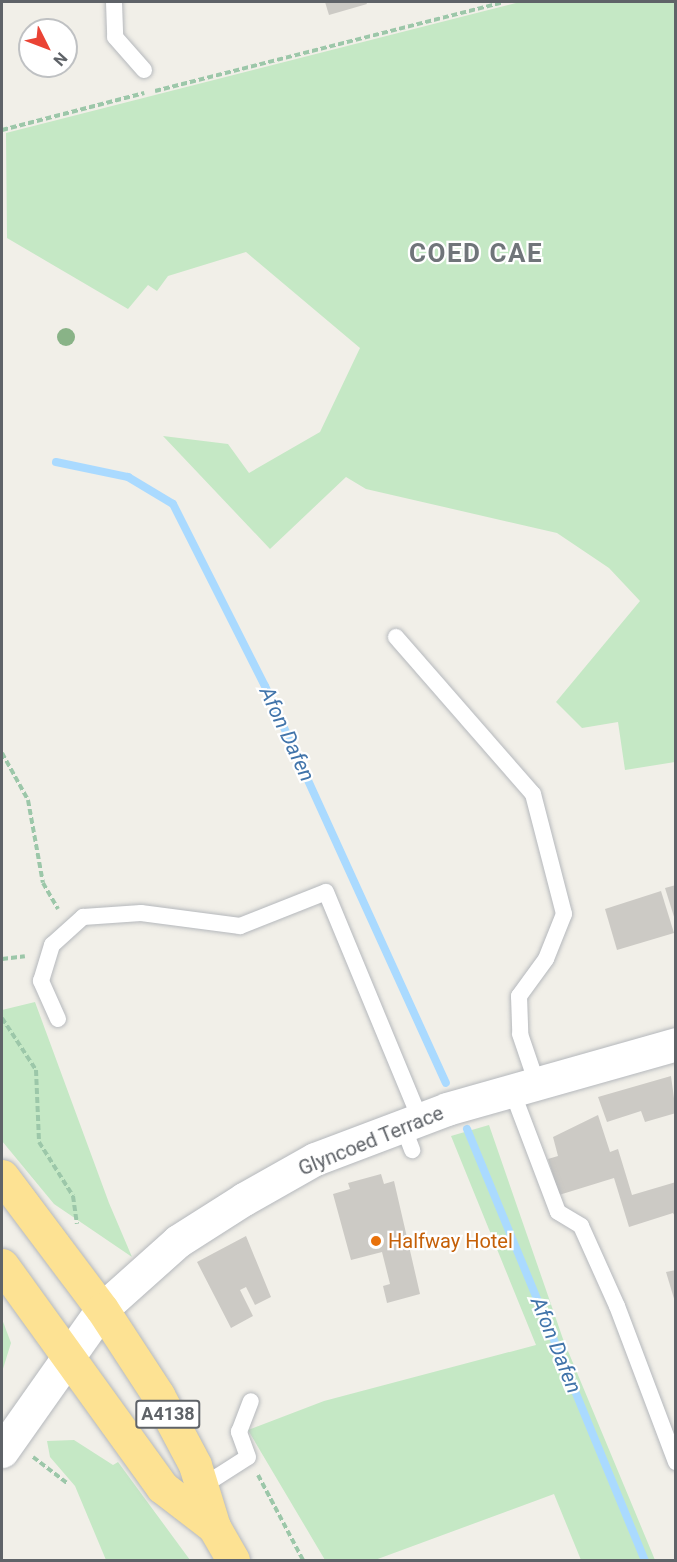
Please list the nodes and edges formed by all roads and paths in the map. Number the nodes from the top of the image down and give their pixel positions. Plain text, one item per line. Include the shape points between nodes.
1 (114, 2) edge
2 (502, 2) edge
3 (144, 70) dead end
4 (2, 130) edge
5 (396, 637) dead end
6 (2, 756) edge
7 (83, 917) junction
8 (20, 957) dead end
9 (2, 959) edge
10 (2, 1018) edge
11 (58, 1019) dead end
12 (675, 1044) edge
13 (524, 1087) junction
14 (412, 1132) junction
15 (2, 1176) edge
16 (53, 1244) junction
17 (2, 1265) edge
18 (102, 1309) junction
19 (65, 1357) junction
20 (251, 1401) dead end
21 (15, 1452) edge
22 (675, 1462) edge
23 (67, 1483) dead end
24 (191, 1493) junction
25 (233, 1560) edge

1 - 3 lane via 116,37
2 - 4 path
5 - 13 lane via 533,794 564,914 546,959 519,996
6 - 7 path via 28,800 43,883 60,913
7 - 11 lane via 52,945 41,981
7 - 14 lane via 141,913 240,926 326,892
8 - 9 path
10 - 16 path via 36,1070 39,1142 73,1196 78,1224
12 - 13 street, Glyncoed Terrace
13 - 14 street, Glyncoed Terrace
13 - 22 lane via 558,1212 581,1226 617,1305
14 - 18 street, Glyncoed Terrace via 315,1159 244,1199 178,1240
15 - 16 highway, A4138
16 - 18 highway, A4138
17 - 19 highway, A4138
18 - 19 street, Glyncoed Terrace
18 - 24 highway, A4138 via 158,1395
19 - 21 street, Glyncoed Terrace
19 - 24 highway, A4138 via 162,1486
20 - 24 lane via 239,1432 248,1457
21 - 23 path
24 - 25 highway, A4138

